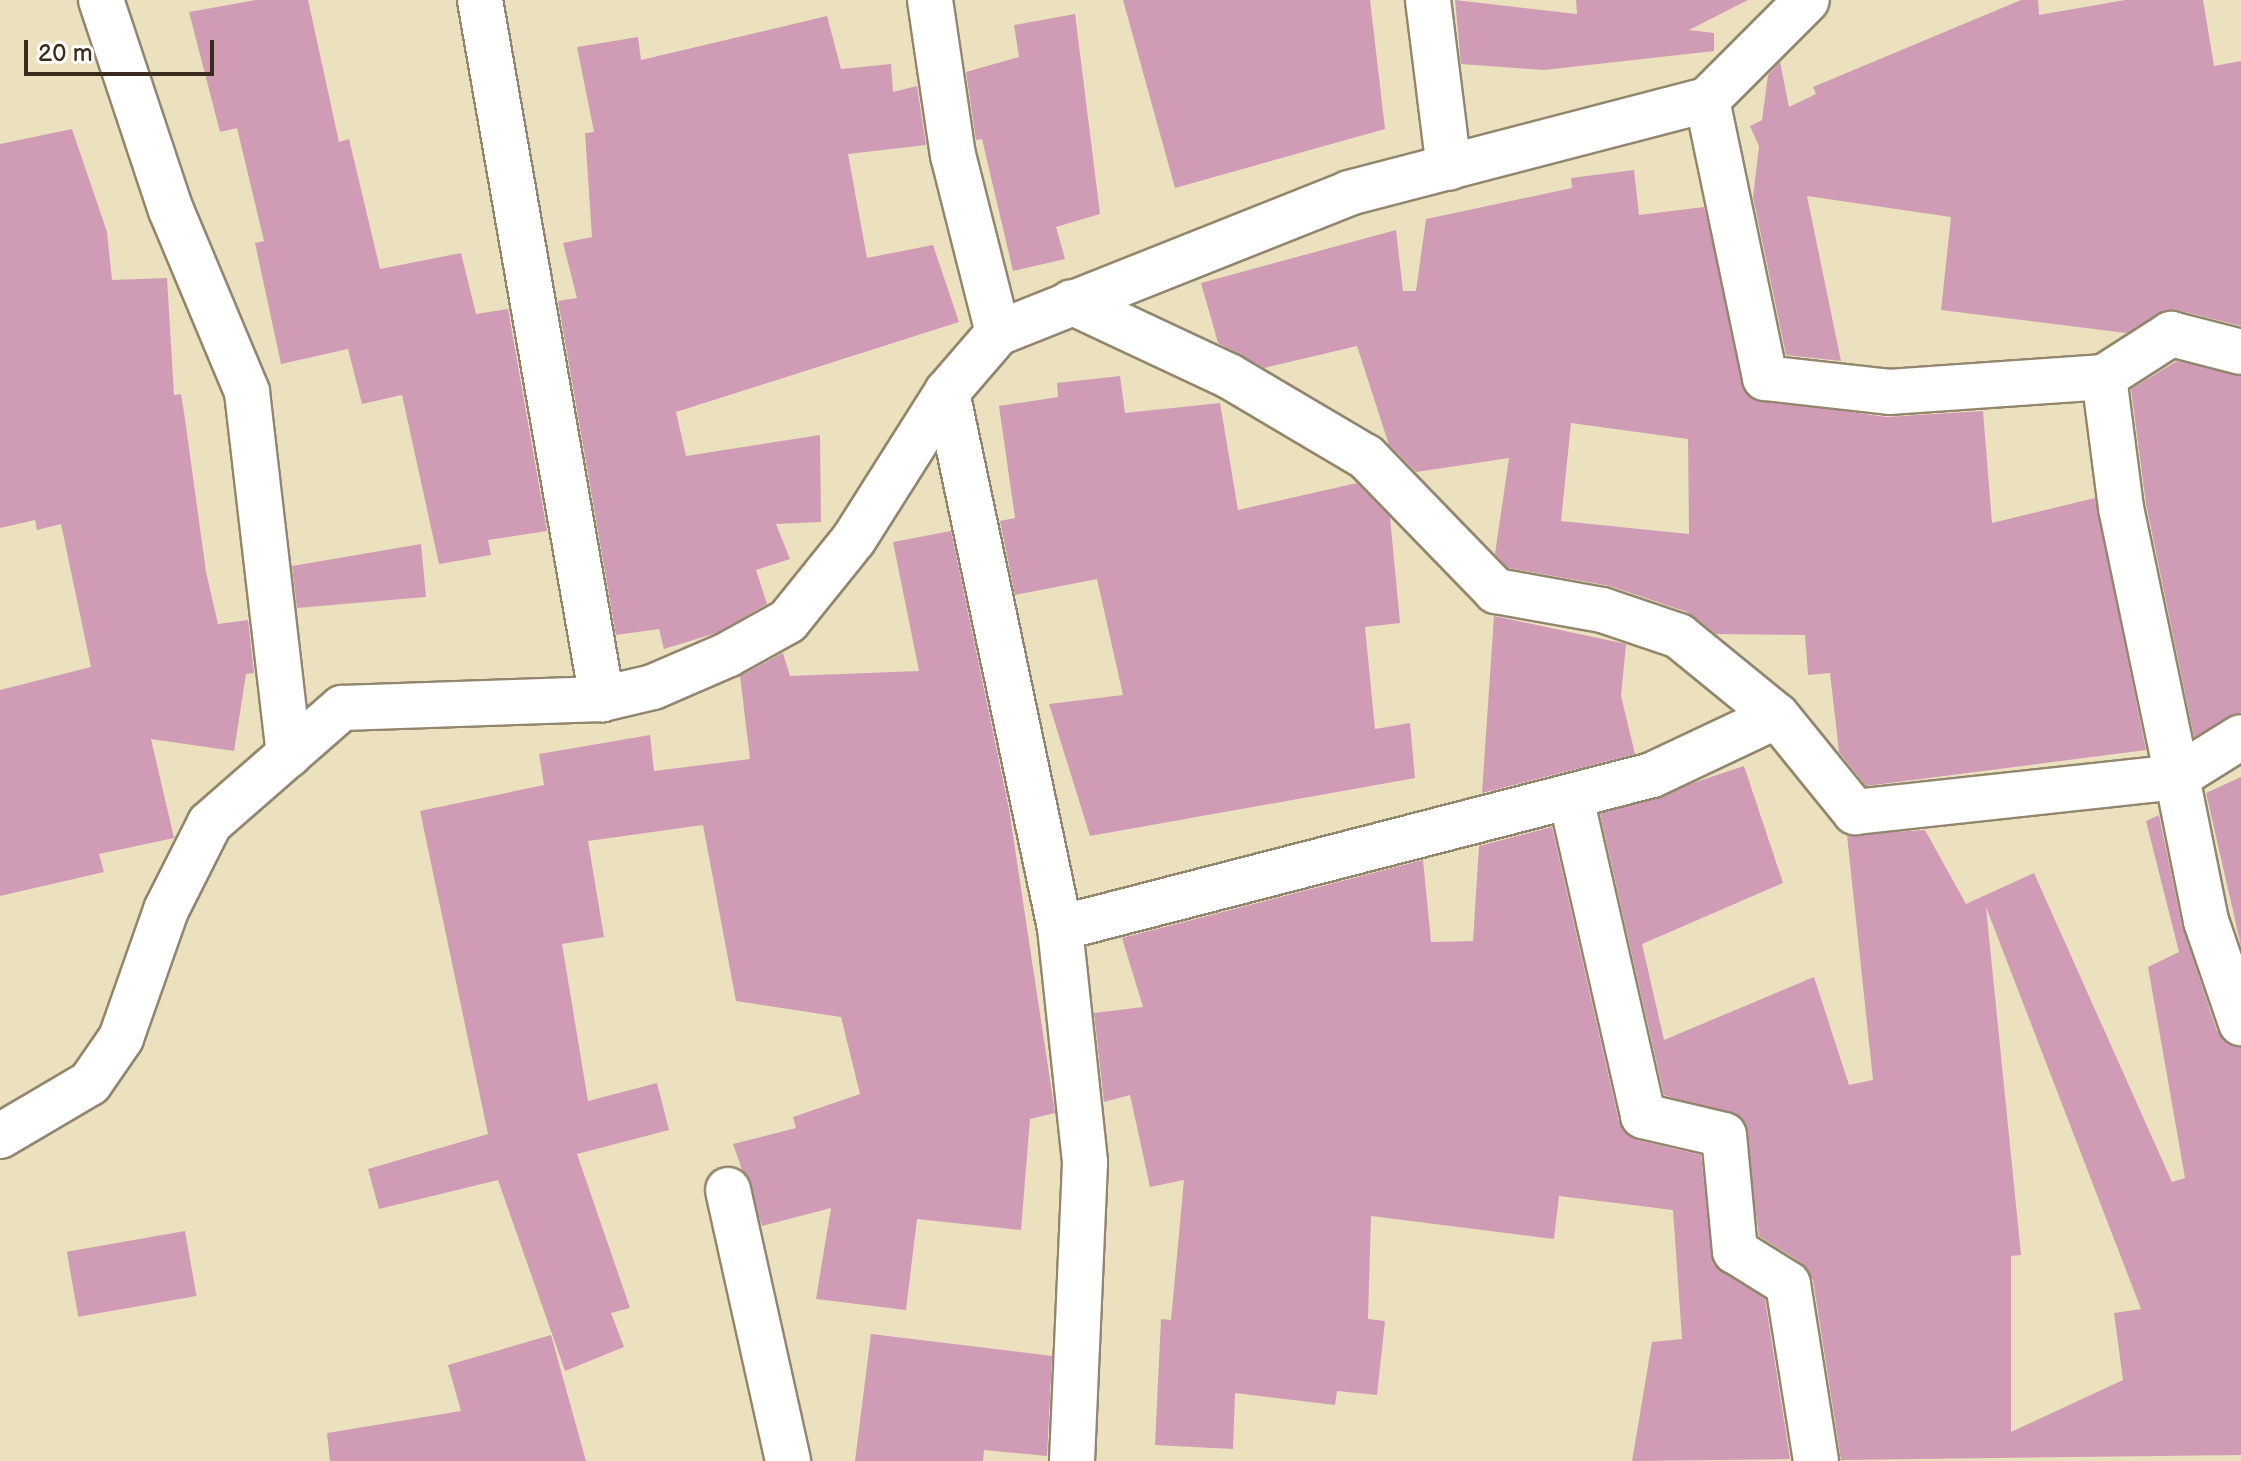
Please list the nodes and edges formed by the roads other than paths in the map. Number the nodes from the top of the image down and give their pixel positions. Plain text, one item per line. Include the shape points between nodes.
1 (101, 0) edge
2 (480, 0) edge
3 (930, 0) edge
4 (1428, 0) edge
5 (1807, 0) edge
6 (1707, 100) junction
7 (1449, 168) junction
8 (1071, 302) junction
9 (998, 333) junction
10 (2241, 352) edge
11 (2104, 377) junction
12 (947, 392) junction
13 (602, 699) junction
14 (1777, 716) junction
15 (2241, 737) edge
16 (289, 755) junction
17 (2177, 777) junction
18 (1571, 798) junction
19 (1060, 928) junction
20 (2241, 1023) edge
21 (0, 1136) edge
22 (728, 1190) dead end
23 (788, 1461) edge
24 (1072, 1461) edge
25 (1816, 1461) edge

1 - 16 street via 171,210 247,392
2 - 13 street
3 - 9 street via 953,155
4 - 7 street
5 - 6 street
6 - 7 street
6 - 11 street via 1765,378 1889,392
7 - 8 street via 1349,193
8 - 9 street
8 - 14 street via 1229,376 1366,457 1496,591 1602,610 1679,636
9 - 12 street
10 - 11 street via 2171,334
11 - 17 street via 2121,508
12 - 13 street via 854,539 788,621 653,687
12 - 19 street
13 - 16 street via 342,708
14 - 17 street via 1855,812
14 - 18 street via 1652,775
15 - 17 street
16 - 21 street via 210,823 166,910 121,1038 90,1083
17 - 20 street via 2206,921
18 - 19 street
18 - 25 street via 1643,1116 1724,1135 1735,1251 1788,1284
19 - 24 street via 1085,1163
22 - 23 street

